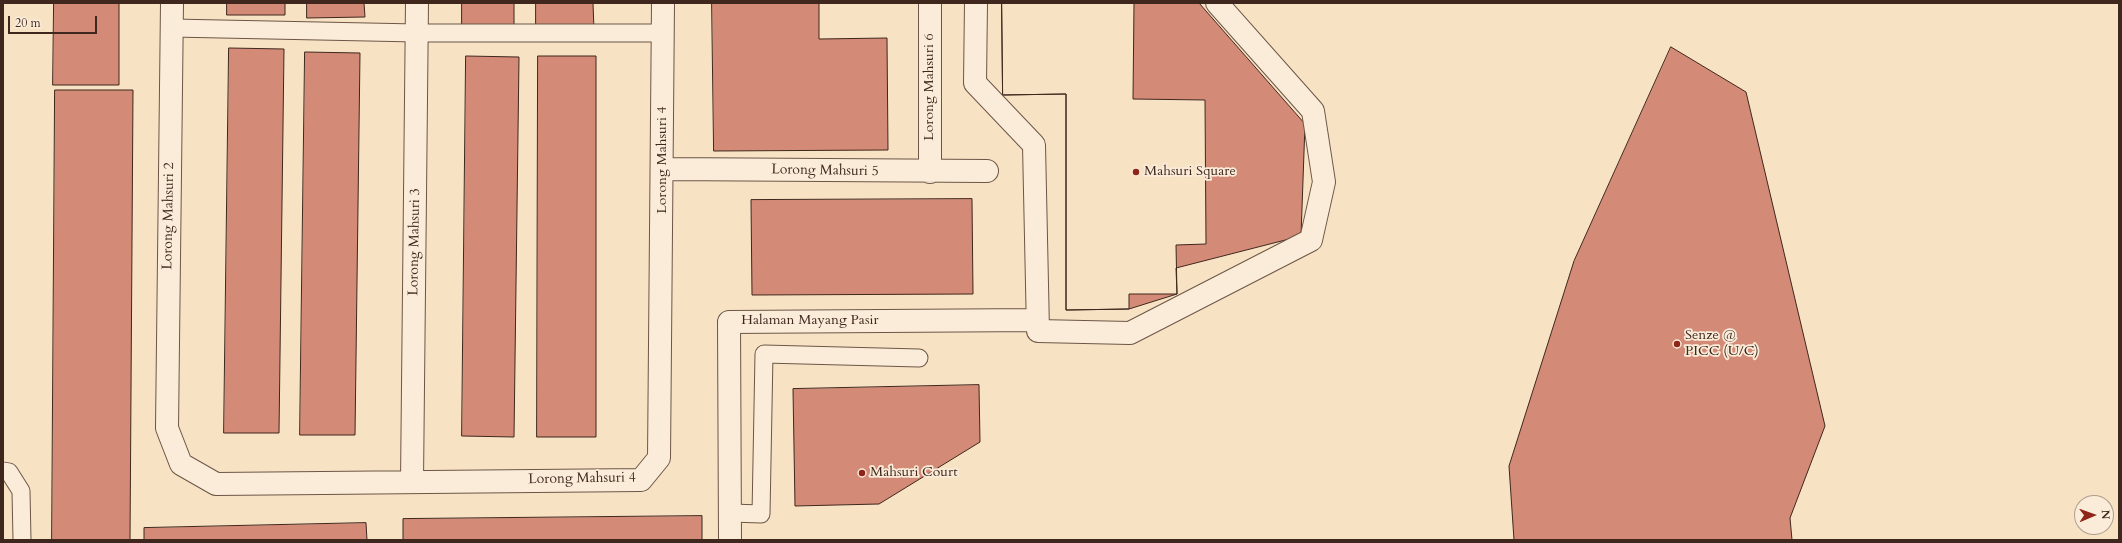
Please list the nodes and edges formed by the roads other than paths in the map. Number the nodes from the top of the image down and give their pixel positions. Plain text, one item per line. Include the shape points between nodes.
1 (172, 3) edge
2 (417, 3) edge
3 (663, 3) edge
4 (930, 3) edge
5 (976, 3) edge
6 (1217, 3) edge
7 (172, 28) junction
8 (417, 33) junction
9 (663, 33) junction
10 (663, 169) junction
11 (987, 171) dead end
12 (930, 172) junction
13 (1037, 320) junction
14 (919, 358) dead end
15 (167, 428) joint
16 (3, 471) edge
17 (412, 481) junction
18 (731, 513) junction
19 (22, 540) edge
20 (730, 540) edge

1 - 7 street, Lorong Mahsuri 2
2 - 8 street, Lorong Mahsuri 3
3 - 9 street, Lorong Mahsuri 4
4 - 12 street, Lorong Mahsuri 6
5 - 13 street via 975,83 1034,145
6 - 13 street via 1313,111 1324,182 1311,240 1130,333 1038,332
7 - 8 lane
7 - 15 street, Lorong Mahsuri 2
8 - 9 lane
8 - 17 street, Lorong Mahsuri 3
9 - 10 street, Lorong Mahsuri 4
10 - 12 street, Lorong Mahsuri 5
10 - 17 street, Lorong Mahsuri 4 via 659,458 641,480
11 - 12 street, Lorong Mahsuri 5
13 - 18 street, Halaman Mayang Pasir via 729,322
14 - 18 lane via 764,354 761,514
15 - 17 street, Lorong Mahsuri 4 via 181,464 216,484
16 - 19 lane via 10,472 20,491
18 - 20 street, Halaman Mayang Pasir

